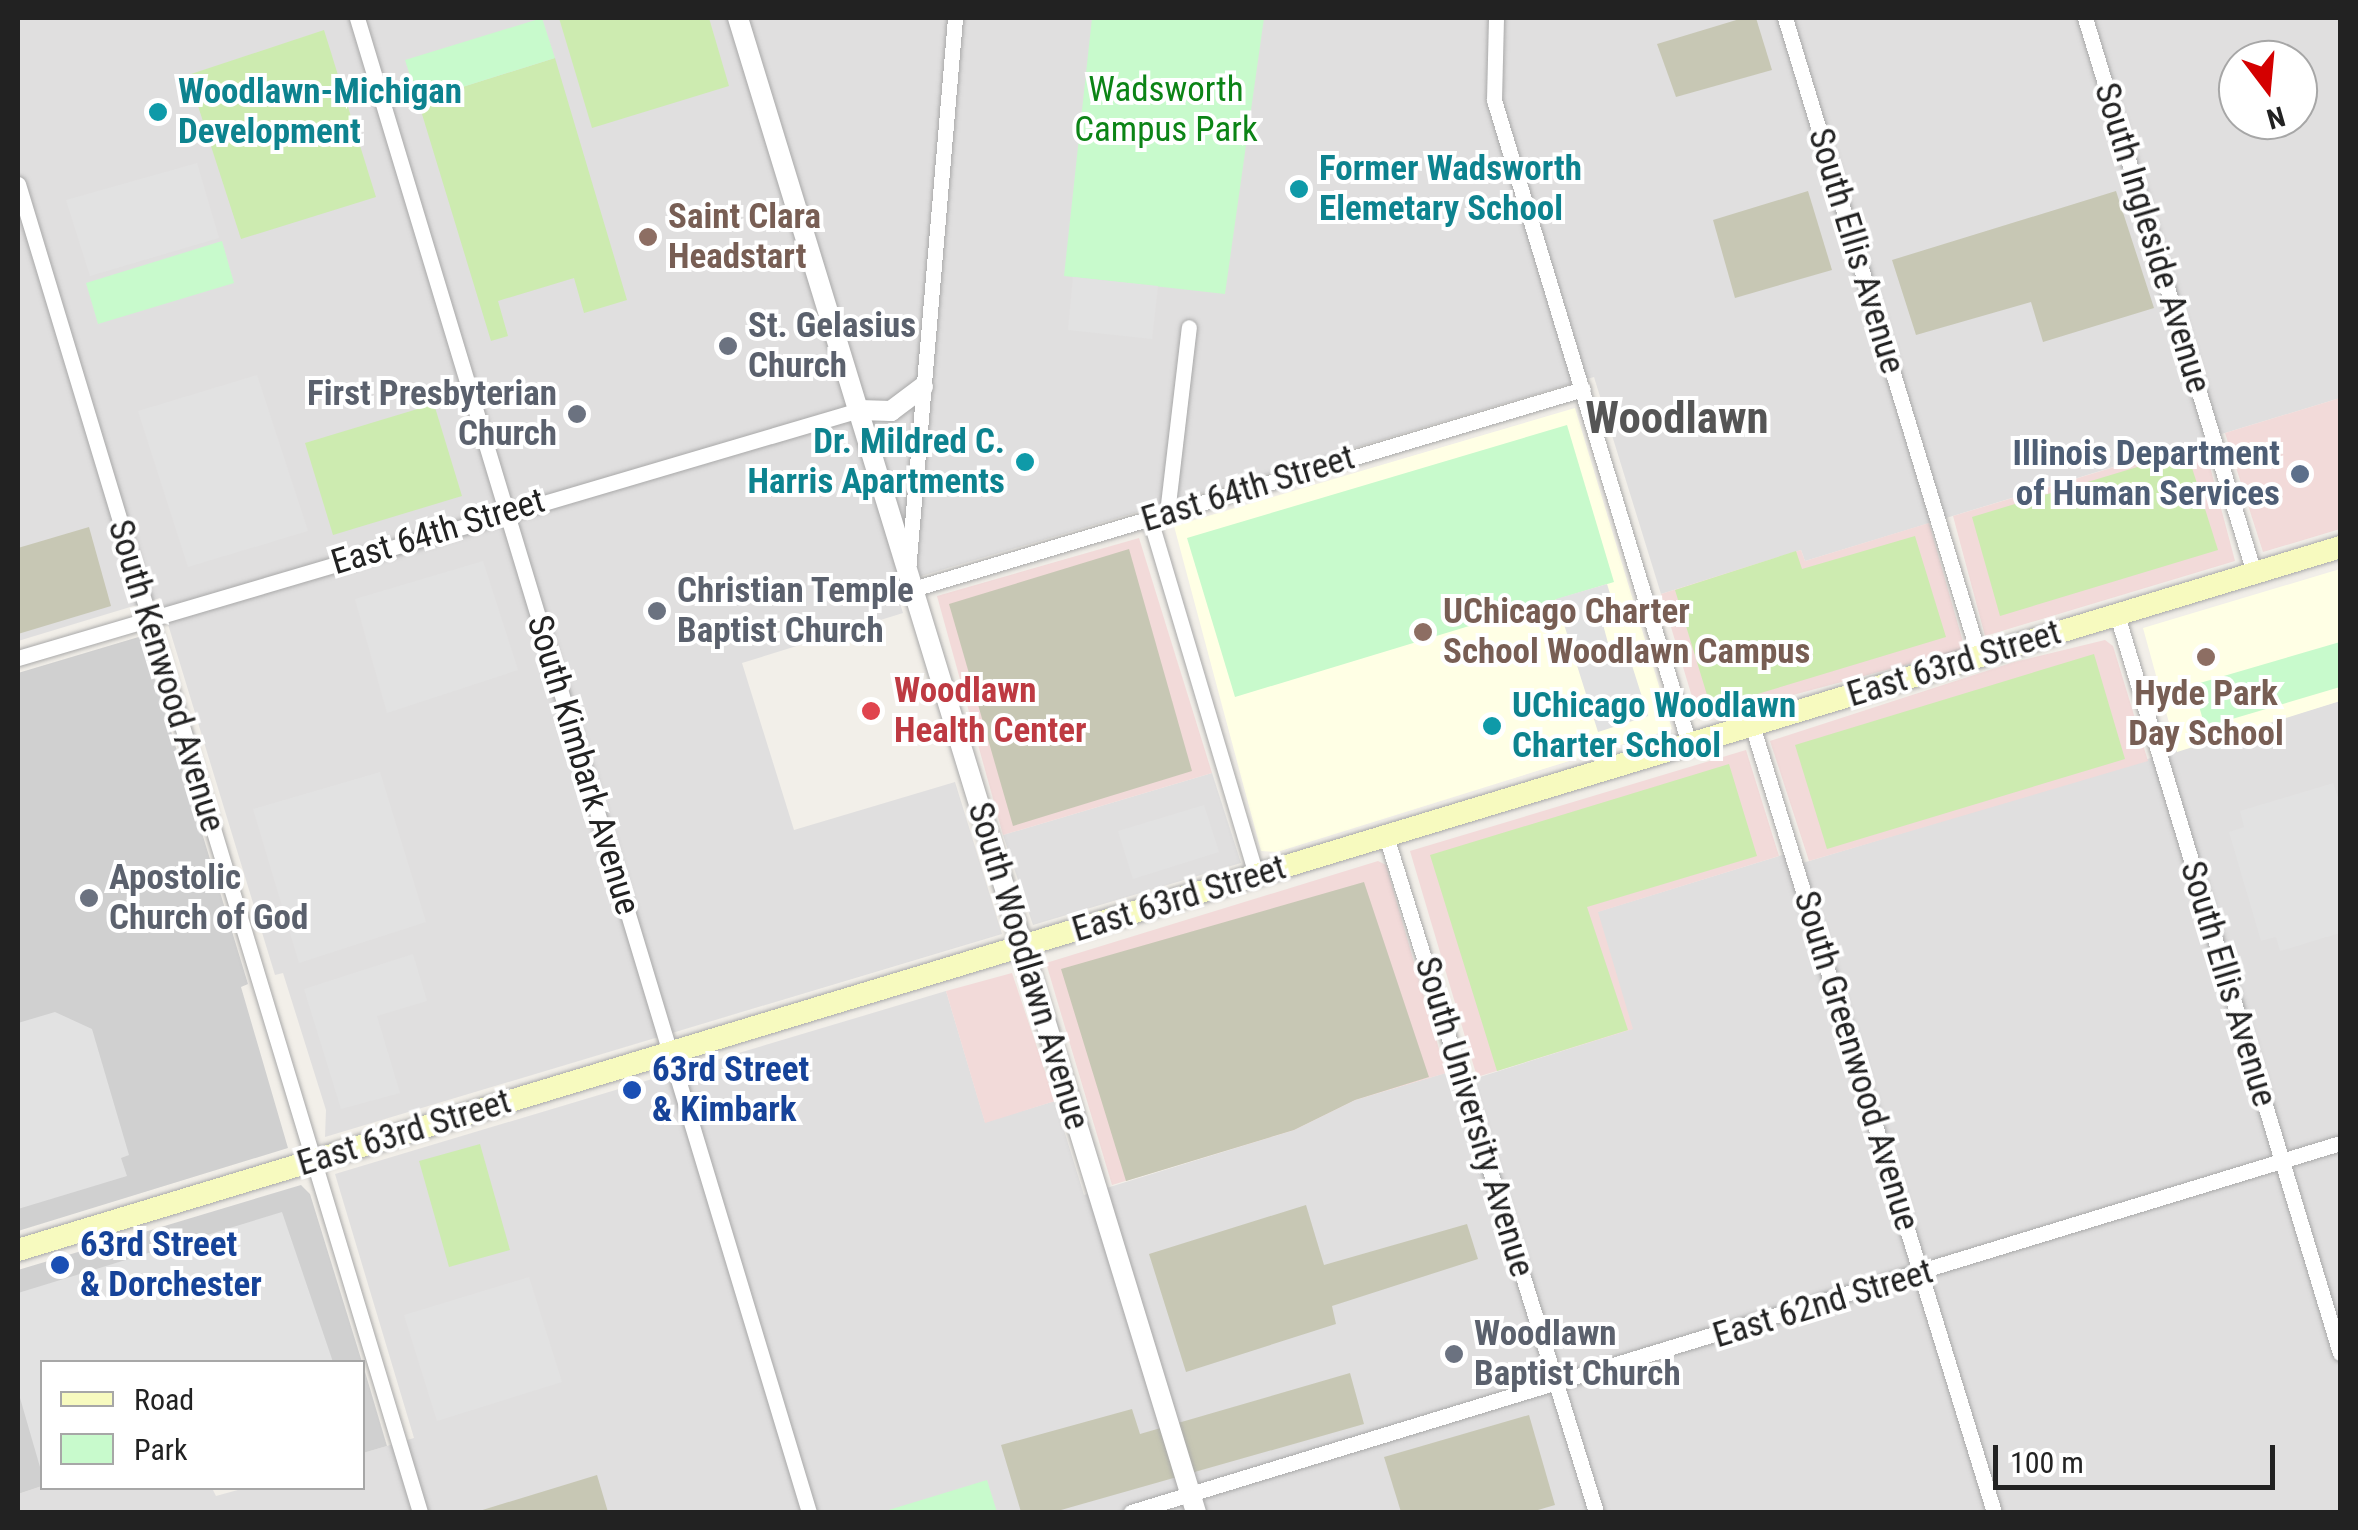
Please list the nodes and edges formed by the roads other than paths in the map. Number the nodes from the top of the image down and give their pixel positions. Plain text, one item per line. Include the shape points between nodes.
1 (357, 18) edge
2 (738, 18) edge
3 (955, 18) edge
4 (1496, 18) edge
5 (1785, 18) edge
6 (2084, 18) edge
7 (18, 184) edge
8 (1189, 327) dead end
9 (923, 387) junction
10 (1583, 389) junction
11 (859, 410) junction
12 (505, 511) junction
13 (1168, 513) junction
14 (1150, 519) junction
15 (2340, 547) edge
16 (2254, 573) junction
17 (910, 580) junction
18 (2117, 615) junction
19 (149, 618) junction
20 (1979, 656) junction
21 (18, 658) edge
22 (1752, 725) junction
23 (1689, 744) junction
24 (1386, 836) junction
25 (1256, 875) junction
26 (1022, 946) junction
27 (670, 1052) junction
28 (2340, 1143) edge
29 (312, 1161) junction
30 (2282, 1162) junction
31 (18, 1250) edge
32 (1921, 1274) junction
33 (2340, 1353) edge
34 (1558, 1384) junction
35 (1193, 1504) edge
36 (420, 1512) edge
37 (809, 1512) edge
38 (1131, 1512) edge
39 (1596, 1512) edge
40 (1994, 1512) edge

1 - 12 street, South Kimbark Avenue
2 - 11 street, South Woodlawn Avenue
3 - 9 street
4 - 10 street via 1494,100
5 - 20 street, South Ellis Avenue
6 - 16 street, South Ingleside Avenue
7 - 19 street, South Kenwood Avenue
8 - 13 street
9 - 11 street via 909,404 891,411
9 - 17 street
10 - 13 street, East 64th Street
10 - 23 street
11 - 12 street, East 64th Street
11 - 17 street, South Woodlawn Avenue
12 - 19 street, East 64th Street
12 - 27 street, South Kimbark Avenue
13 - 14 street, East 64th Street
14 - 17 street, East 64th Street
14 - 25 street
15 - 16 main road, East 63rd Street
16 - 18 main road, East 63rd Street
17 - 26 street, South Woodlawn Avenue
18 - 20 main road, East 63rd Street
18 - 30 street, South Ellis Avenue
19 - 21 street, East 64th Street
19 - 29 street, South Kenwood Avenue
20 - 22 main road, East 63rd Street
22 - 23 main road, East 63rd Street
22 - 32 street, South Greenwood Avenue
23 - 24 main road, East 63rd Street
24 - 25 main road, East 63rd Street
24 - 34 street, South University Avenue
25 - 26 main road, East 63rd Street
26 - 27 main road, East 63rd Street
26 - 35 street, South Woodlawn Avenue
27 - 29 main road, East 63rd Street
27 - 37 street, South Kimbark Avenue
28 - 30 street, East 62nd Street
29 - 31 main road, East 63rd Street
29 - 36 street, South Kenwood Avenue
30 - 32 street, East 62nd Street
30 - 33 street, South Ellis Avenue
32 - 34 street, East 62nd Street
32 - 40 street, South Greenwood Avenue
34 - 35 street, East 62nd Street
34 - 39 street, South University Avenue
35 - 38 street, East 62nd Street

